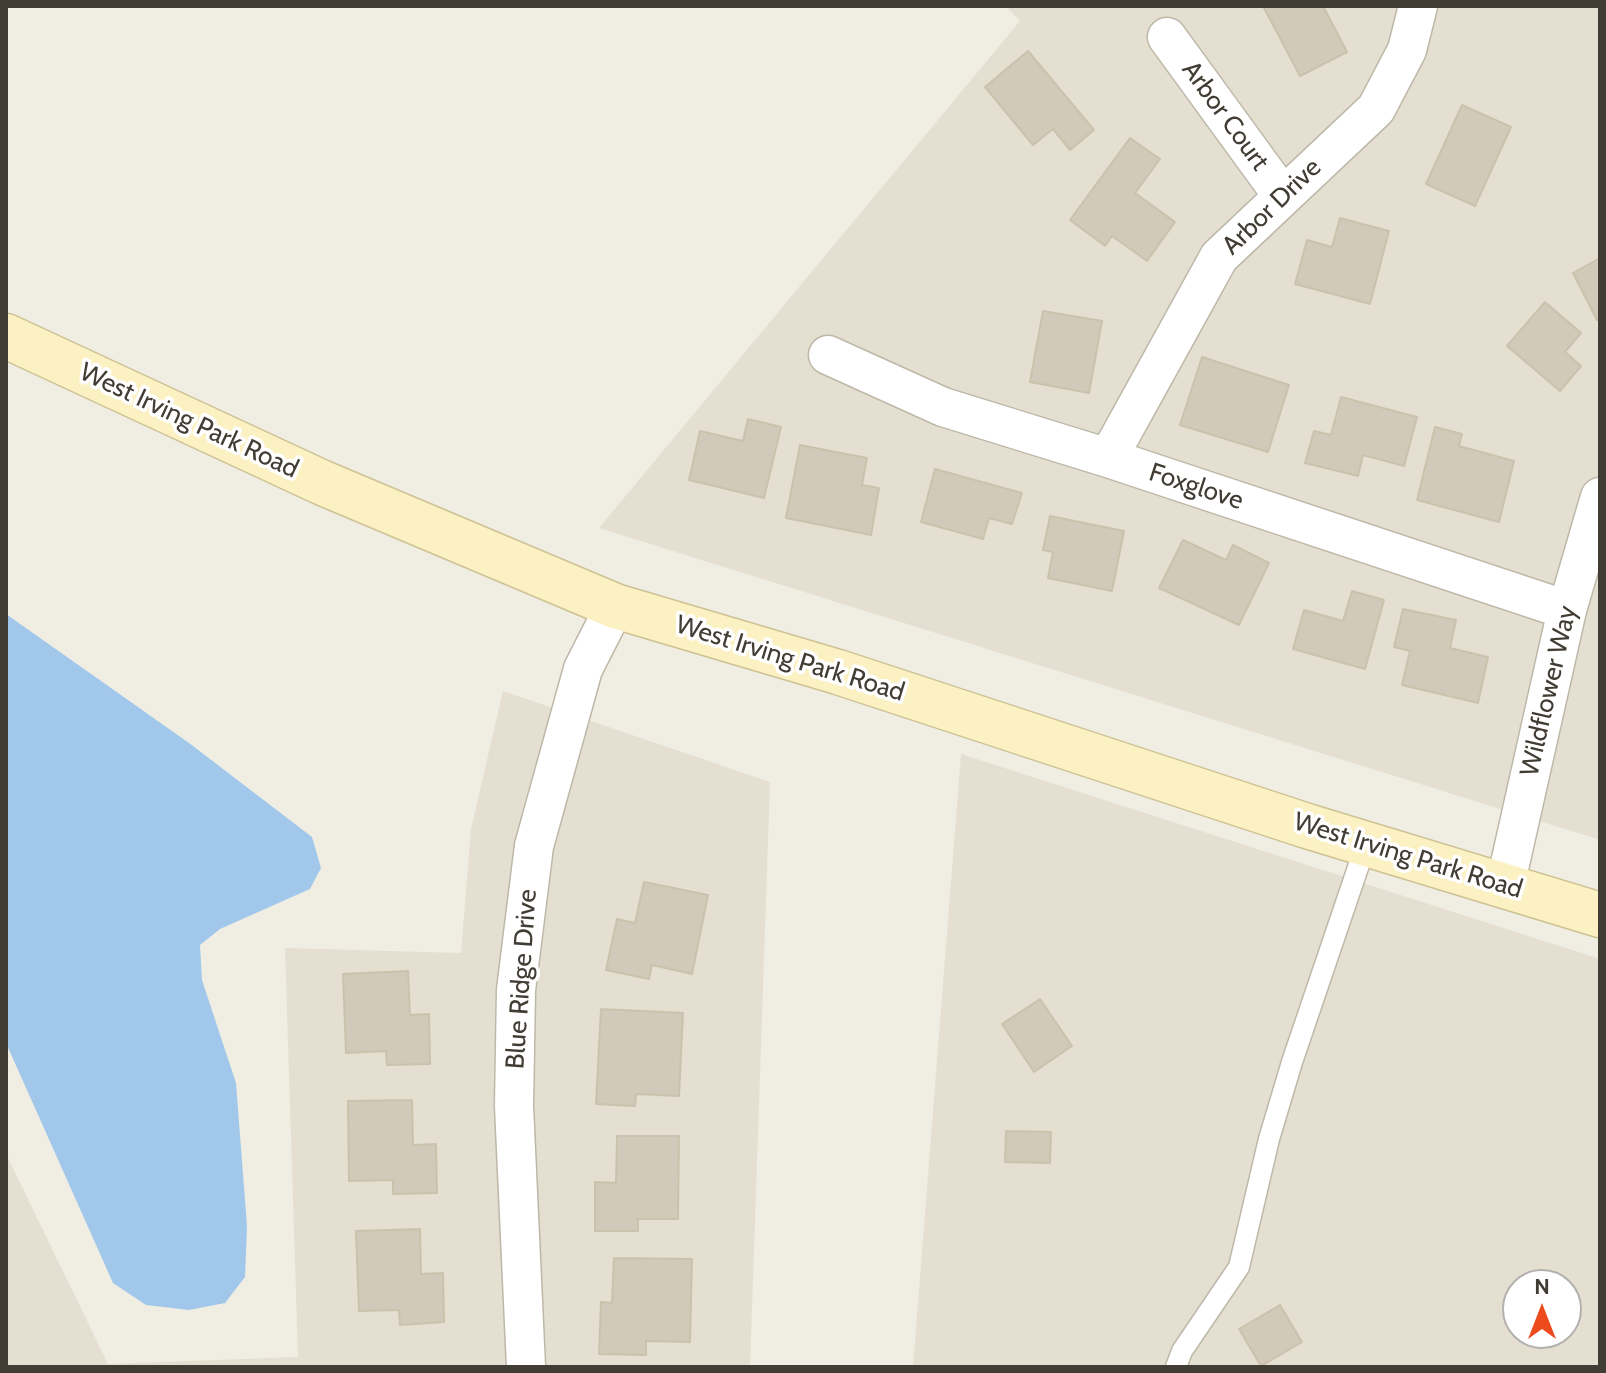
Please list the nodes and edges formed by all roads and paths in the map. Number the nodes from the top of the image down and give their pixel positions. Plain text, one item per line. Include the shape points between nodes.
1 (1418, 6) edge
2 (1167, 37) dead end
3 (1282, 195) junction
4 (6, 336) edge
5 (828, 355) dead end
6 (1108, 458) junction
7 (1600, 497) edge
8 (615, 606) junction
9 (1567, 610) junction
10 (1366, 844) junction
11 (1505, 886) junction
12 (1600, 915) edge
13 (526, 1367) edge
14 (1176, 1367) edge

1 - 3 street, Arbor Drive via 1407,50 1376,109
2 - 3 street, Arbor Court
3 - 6 street, Arbor Drive via 1219,257
4 - 8 main road, West Irving Park Road via 323,483
5 - 6 street, Foxglove via 943,407
6 - 9 street, Foxglove
7 - 9 street, Wildflower Way
8 - 10 main road, West Irving Park Road via 838,672
8 - 13 street, Blue Ridge Drive via 583,669 534,846 516,990 514,1106
9 - 11 street, Wildflower Way
10 - 11 main road, West Irving Park Road
10 - 14 lane via 1292,1062 1239,1267
11 - 12 main road, West Irving Park Road

